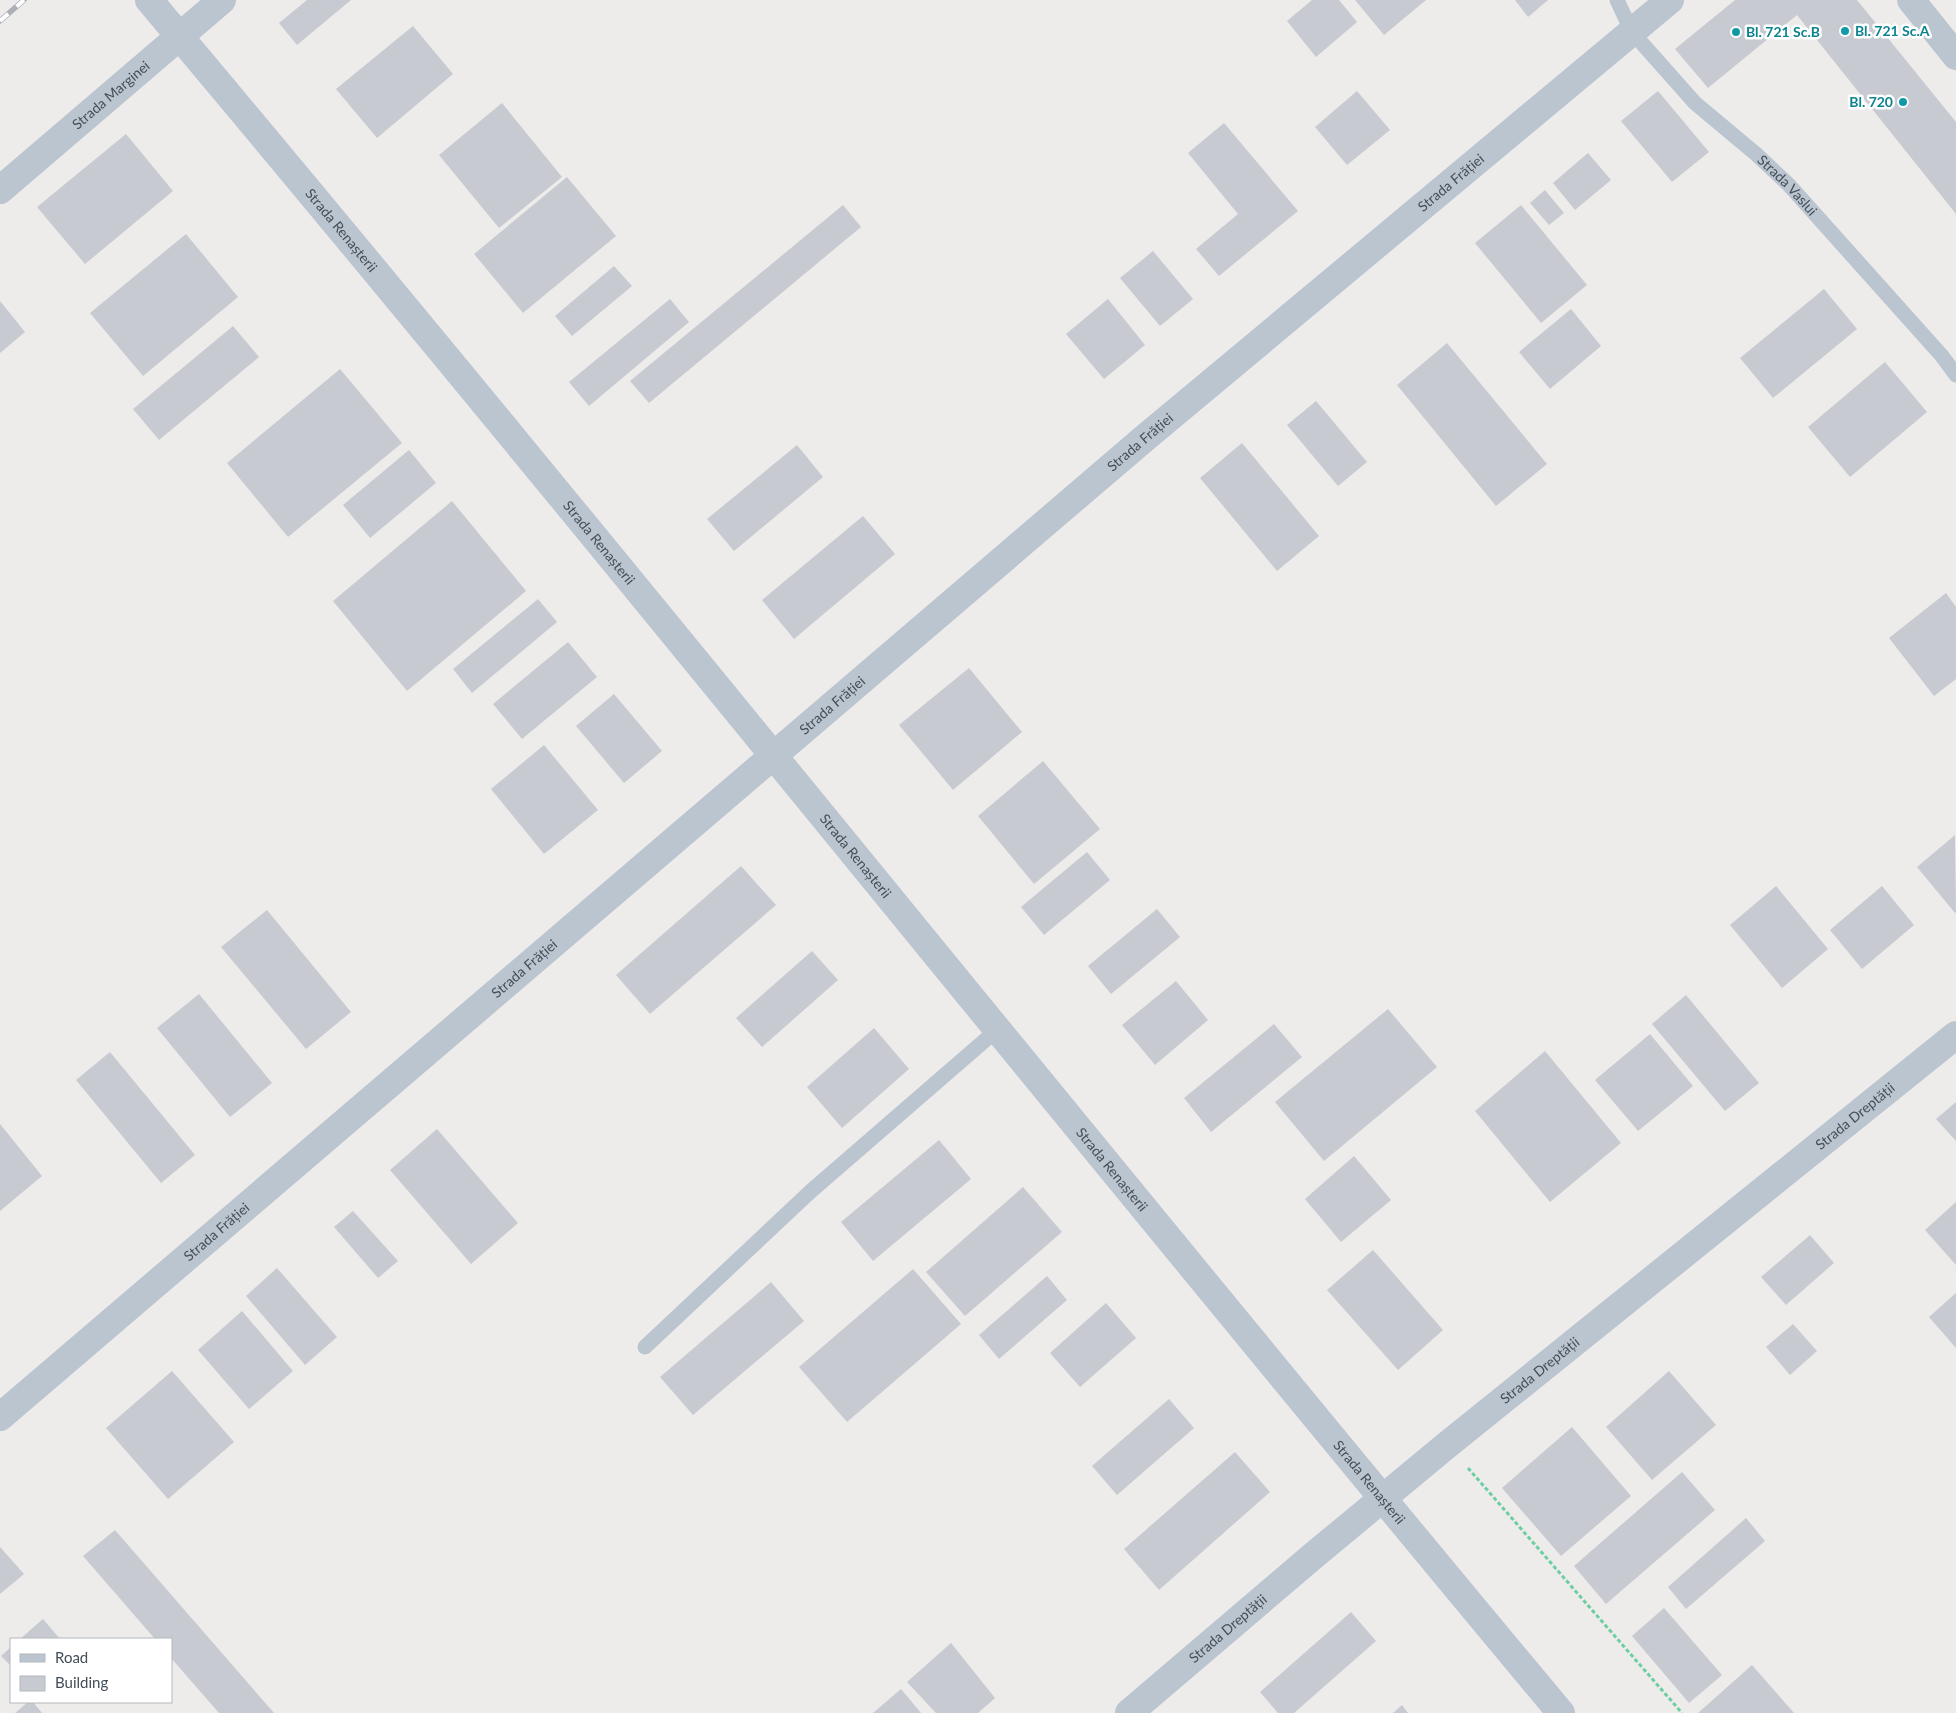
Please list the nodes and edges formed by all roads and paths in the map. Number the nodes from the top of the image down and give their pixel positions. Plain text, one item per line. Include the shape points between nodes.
1 (149, 0) edge
2 (222, 0) edge
3 (1617, 0) edge
4 (1670, 0) edge
5 (1911, 0) edge
6 (1632, 32) junction
7 (179, 36) junction
8 (1956, 56) edge
9 (0, 190) edge
10 (1956, 375) edge
11 (773, 755) junction
12 (998, 1029) junction
13 (1956, 1035) edge
14 (645, 1347) dead end
15 (0, 1418) edge
16 (1447, 1445) junction
17 (1382, 1500) junction
18 (1128, 1713) edge
19 (1561, 1713) edge
20 (1682, 1713) edge

1 - 7 street, Strada Renașterii
2 - 7 street, Strada Marginei
3 - 6 lane, Strada Vaslui
4 - 6 street, Strada Frăției
5 - 8 street
6 - 10 lane, Strada Vaslui via 1695,103 1789,185
6 - 11 street, Strada Frăției via 1146,437
7 - 9 street, Strada Marginei
7 - 11 street, Strada Renașterii
11 - 12 street, Strada Renașterii
11 - 15 street, Strada Frăției
12 - 14 lane via 811,1191
12 - 17 street, Strada Renașterii
13 - 16 street, Strada Dreptății
16 - 17 street, Strada Dreptății
16 - 20 path
17 - 18 street, Strada Dreptății
17 - 19 street, Strada Renașterii

